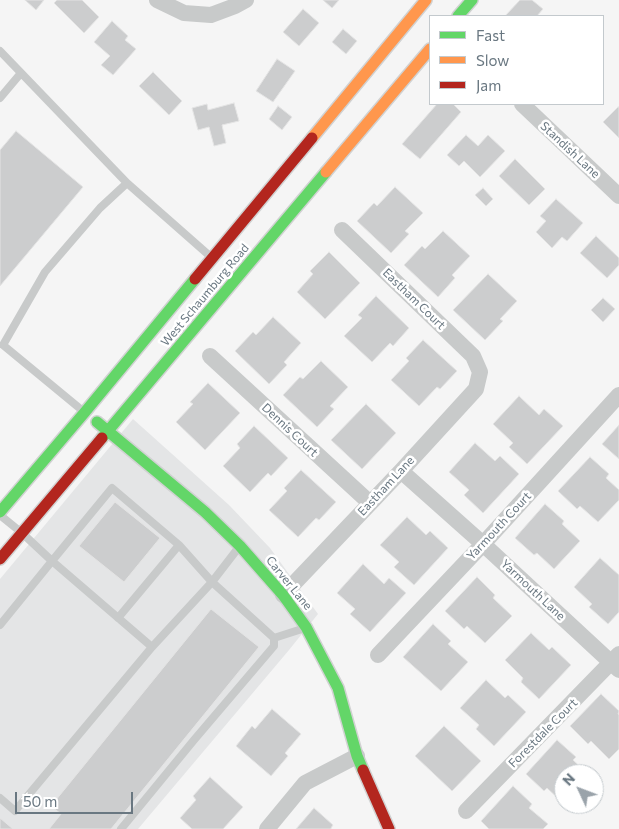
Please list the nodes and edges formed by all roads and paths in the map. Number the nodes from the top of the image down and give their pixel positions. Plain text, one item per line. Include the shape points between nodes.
1 (156, 0) edge
2 (246, 0) edge
3 (472, 0) edge
4 (425, 8) edge
5 (459, 15) edge
6 (429, 50) edge
7 (0, 52) edge
8 (21, 73) junction
9 (0, 98) edge
10 (523, 105) edge
11 (127, 183) junction
12 (619, 196) edge
13 (342, 230) dead end
14 (212, 258) junction
15 (2, 346) edge
16 (210, 356) dead end
17 (480, 372) joint
18 (619, 396) edge
19 (85, 412) junction
20 (108, 431) junction
21 (401, 471) junction
22 (370, 503) junction
23 (0, 513) edge
24 (22, 533) junction
25 (482, 544) junction
26 (179, 545) junction
27 (240, 546) junction
28 (0, 559) edge
29 (52, 562) junction
30 (212, 582) junction
31 (284, 595) junction
32 (118, 618) junction
33 (0, 625) edge
34 (306, 627) junction
35 (274, 638) junction
36 (152, 647) junction
37 (378, 655) dead end
38 (616, 662) edge
39 (357, 756) junction
40 (0, 798) edge
41 (466, 811) dead end
42 (121, 829) edge
43 (268, 829) edge
44 (389, 829) edge

1 - 2 street via 184,13 211,15
3 - 5 main road
4 - 14 main road, West Schaumburg Road
6 - 20 main road, West Schaumburg Road
7 - 8 lane
8 - 9 lane
8 - 11 lane
10 - 12 street, Standish Lane
11 - 14 lane
11 - 15 lane via 100,208 45,272
13 - 17 street, Eastham Court via 473,356
14 - 19 main road, West Schaumburg Road
15 - 19 lane
16 - 22 street, Dennis Court
17 - 21 street, Eastham Lane via 476,389
18 - 25 street, Yarmouth Court
19 - 20 main road, Carver Lane
19 - 23 main road, West Schaumburg Road
20 - 24 main road, West Schaumburg Road
20 - 27 main road, Carver Lane via 205,512
21 - 22 street, Eastham Lane
21 - 25 street, Yarmouth Lane
22 - 31 street, Eastham Lane
23 - 24 lane
24 - 28 main road, West Schaumburg Road
24 - 29 lane
25 - 37 street, Yarmouth Court
25 - 38 street, Yarmouth Lane
26 - 29 lane via 112,488
26 - 30 lane
26 - 32 lane
27 - 30 lane
27 - 31 main road, Carver Lane
29 - 32 lane
29 - 33 lane
30 - 35 lane
30 - 36 lane
31 - 34 main road, Carver Lane
32 - 36 lane
34 - 35 lane
34 - 39 main road, Carver Lane via 338,688
35 - 42 lane via 274,646
36 - 40 lane via 15,811
38 - 41 street, Forestdale Court
39 - 43 street via 305,783
39 - 44 main road, Carver Lane

